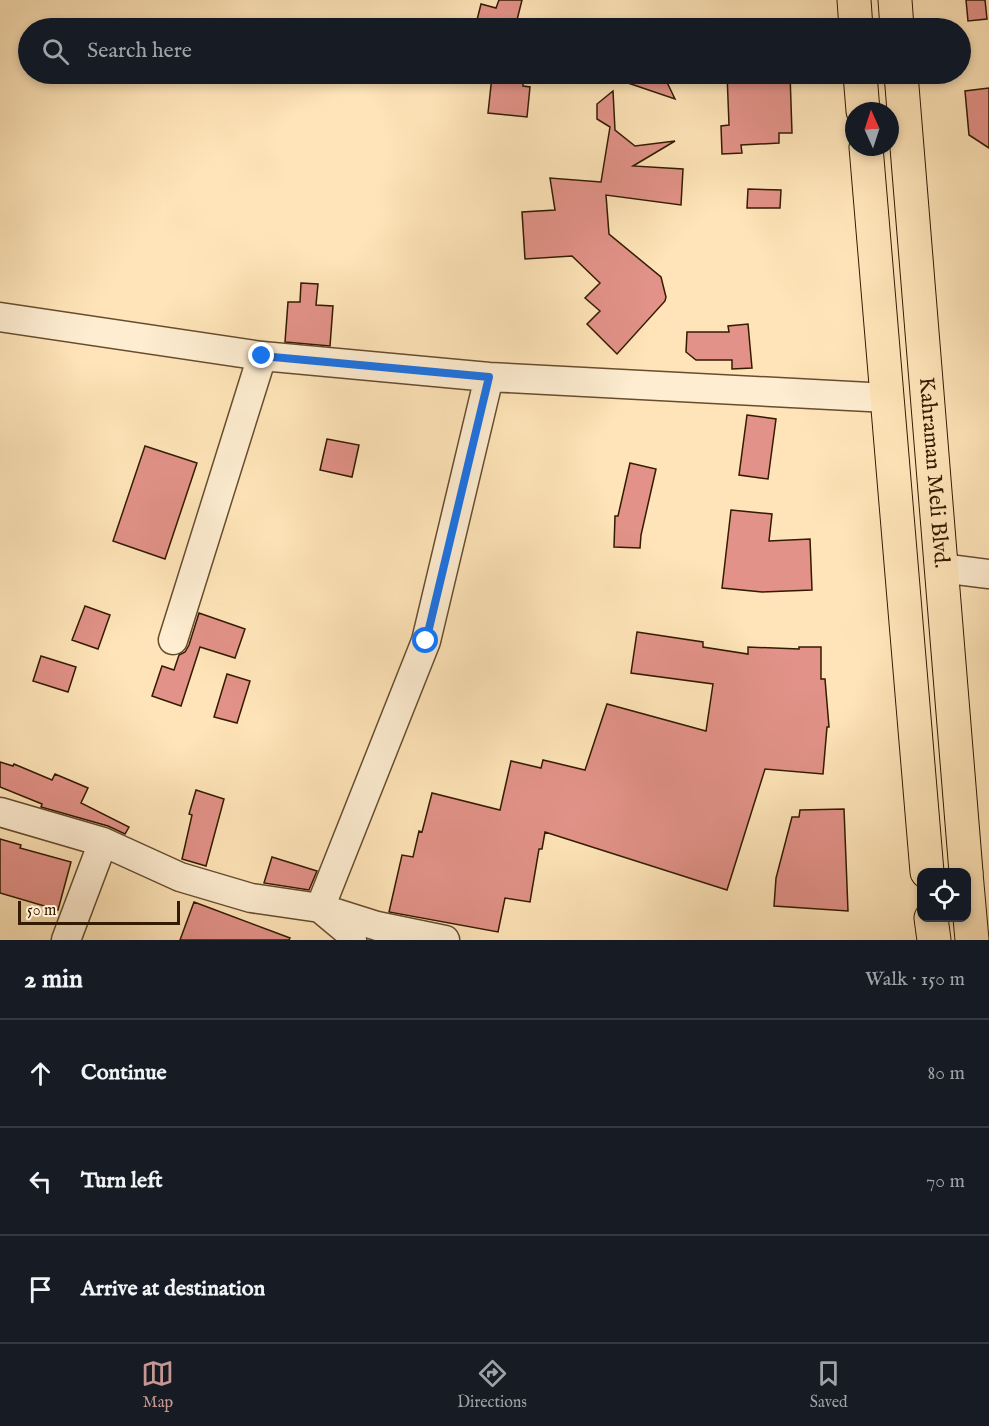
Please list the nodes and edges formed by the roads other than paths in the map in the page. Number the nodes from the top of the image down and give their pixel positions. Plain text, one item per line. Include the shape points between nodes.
1 (854, 0) edge
2 (895, 0) edge
3 (855, 18) edge
4 (896, 18) edge
5 (861, 84) edge
6 (902, 84) edge
7 (862, 102) edge
8 (867, 156) edge
9 (0, 317) edge
10 (262, 356) junction
11 (489, 377) junction
12 (888, 398) junction
13 (941, 568) junction
14 (989, 574) edge
15 (173, 640) dead end
16 (0, 812) edge
17 (103, 842) junction
18 (927, 868) edge
19 (966, 868) edge
20 (320, 909) junction
21 (932, 922) edge
22 (970, 922) edge
23 (66, 940) edge
24 (352, 940) edge
25 (445, 940) edge
26 (934, 940) edge
27 (972, 940) edge

1 - 3 highway
2 - 4 highway
5 - 7 highway
6 - 13 highway, Kahraman Meli Blvd.
8 - 12 highway, Kahraman Meli Blvd.
9 - 10 street
10 - 11 street
10 - 15 street
11 - 12 street
11 - 20 street via 426,641
12 - 18 highway, Kahraman Meli Blvd.
13 - 14 street
13 - 19 highway, Kahraman Meli Blvd.
16 - 17 street
17 - 20 street via 180,877 251,898
17 - 23 street
20 - 24 street via 350,933
20 - 25 street
21 - 26 highway
22 - 27 highway, Kahraman Meli Blvd.

